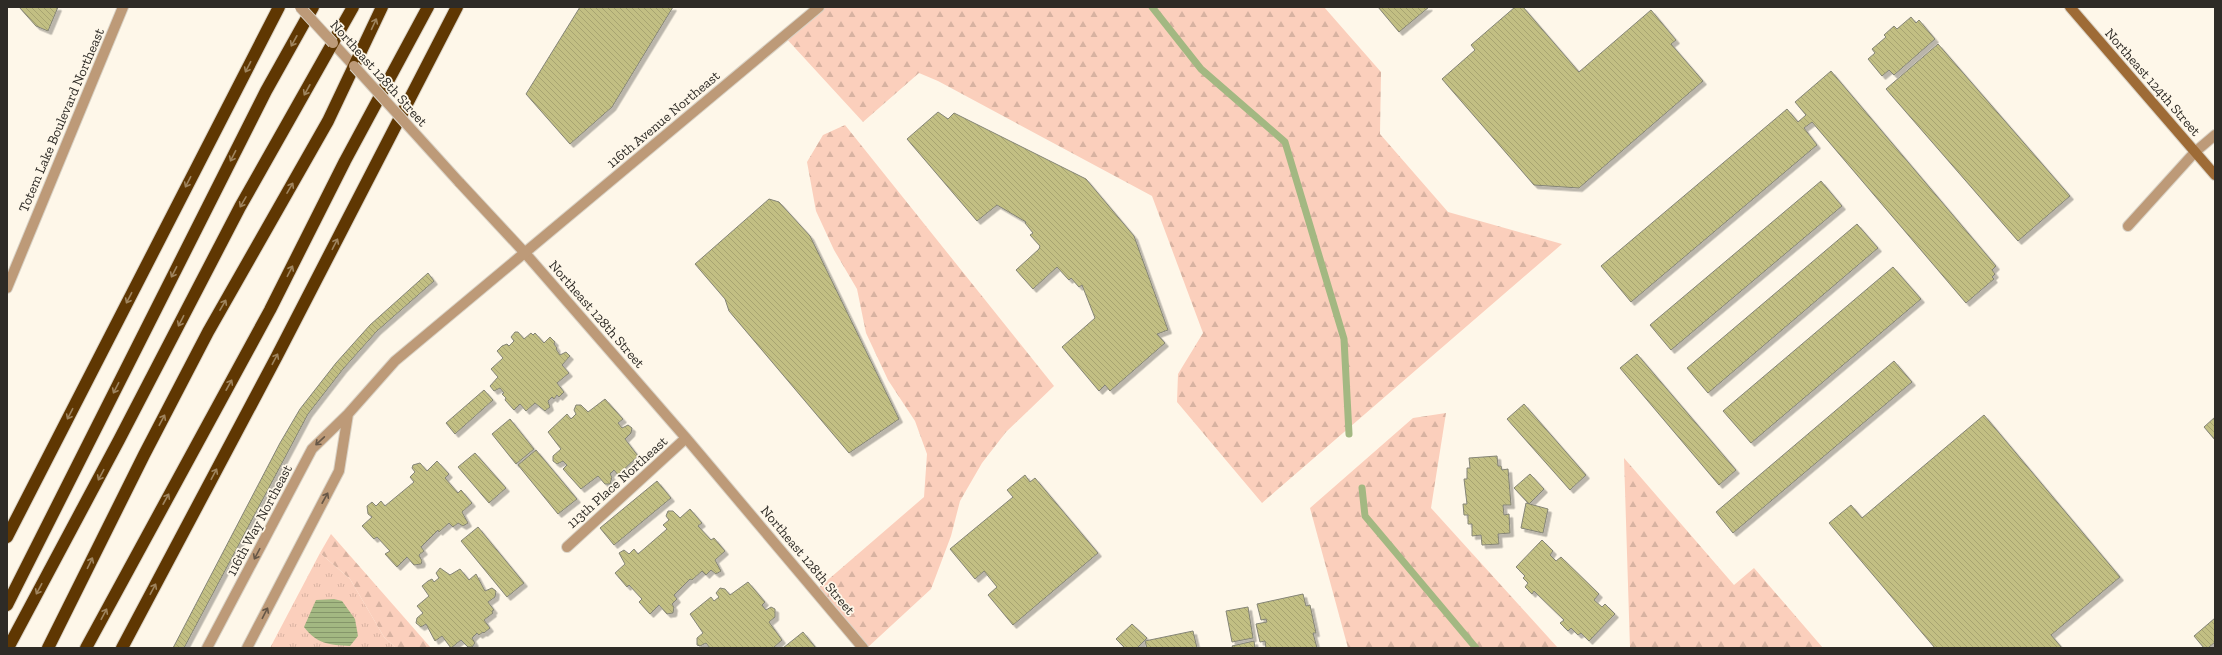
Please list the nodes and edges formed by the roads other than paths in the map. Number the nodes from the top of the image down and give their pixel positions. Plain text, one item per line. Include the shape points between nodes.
1 (123, 7) edge
2 (279, 7) edge
3 (300, 7) edge
4 (313, 7) edge
5 (353, 7) edge
6 (382, 7) edge
7 (428, 7) edge
8 (457, 7) edge
9 (818, 7) edge
10 (2070, 7) edge
11 (333, 43) junction
12 (354, 66) junction
13 (2215, 135) edge
14 (2195, 152) junction
15 (2215, 175) edge
16 (2128, 226) dead end
17 (525, 252) junction
18 (7, 288) edge
19 (348, 414) junction
20 (686, 438) junction
21 (7, 537) edge
22 (567, 547) dead end
23 (7, 605) edge
24 (8, 648) edge
25 (48, 648) edge
26 (86, 648) edge
27 (122, 648) edge
28 (207, 648) edge
29 (247, 648) edge
30 (863, 648) edge

1 - 18 street, Totem Lake Boulevard Northeast
2 -> 21 highway
3 - 11 street, Northeast 128th Street, bridge
4 -> 23 highway via 266,91
5 - 11 highway
12 -> 6 highway
26 -> 7 highway via 270,310 345,161
27 -> 8 highway via 277,356
9 - 17 street, 116th Avenue Northeast
10 - 14 main road, Northeast 124th Street
11 - 12 street, Northeast 128th Street
11 -> 24 highway via 240,207
12 - 17 street, Northeast 128th Street, bridge
25 -> 12 highway via 208,332 328,122
13 - 14 street
14 - 15 main road, Northeast 124th Street
14 - 16 street
17 - 19 street, 116th Way Northeast via 395,361
17 - 20 street, Northeast 128th Street
19 -> 28 street, 116th Way Northeast via 312,449
29 -> 19 street via 339,471
20 - 22 street, 113th Place Northeast
20 - 30 street, Northeast 128th Street

